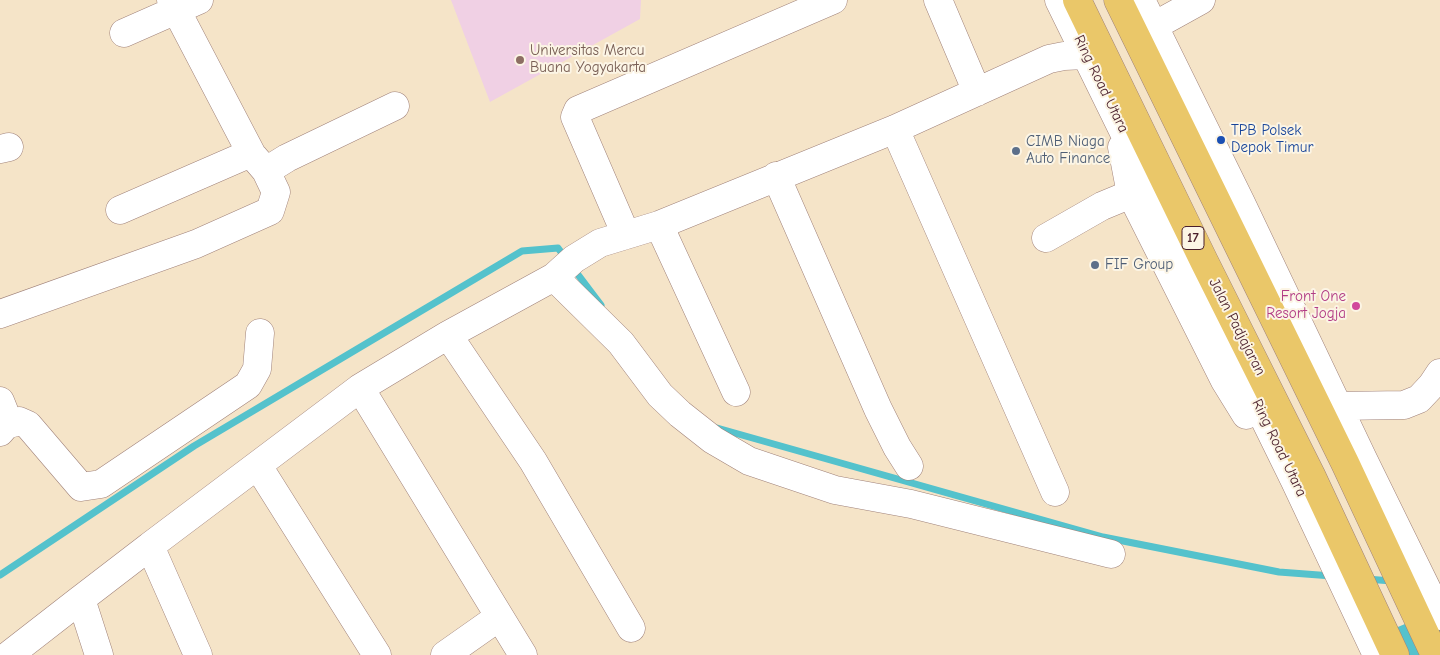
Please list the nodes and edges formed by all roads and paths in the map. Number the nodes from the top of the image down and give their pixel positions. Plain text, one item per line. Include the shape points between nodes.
1 (833, 0) edge
2 (938, 0) edge
3 (1059, 0) edge
4 (1077, 0) edge
5 (1118, 0) edge
6 (1141, 0) edge
7 (1201, 0) edge
8 (182, 4) edge
9 (1154, 26) junction
10 (124, 33) dead end
11 (1086, 55) junction
12 (978, 92) junction
13 (395, 106) dead end
14 (1117, 117) junction
15 (895, 129) junction
16 (258, 162) junction
17 (776, 176) junction
18 (1131, 194) junction
19 (120, 210) dead end
20 (659, 225) junction
21 (626, 235) junction
22 (1046, 238) dead end
23 (1198, 264) junction
24 (564, 268) junction
25 (0, 314) edge
26 (260, 333) dead end
27 (448, 335) junction
28 (1440, 373) edge
29 (360, 388) junction
30 (736, 392) dead end
31 (1338, 406) junction
32 (2, 419) edge
33 (1277, 444) junction
34 (1354, 461) junction
35 (258, 466) junction
36 (909, 466) dead end
37 (1303, 478) junction
38 (1055, 492) dead end
39 (150, 546) junction
40 (1111, 554) dead end
41 (81, 599) junction
42 (1440, 616) edge
43 (499, 617) junction
44 (632, 628) dead end
45 (10, 655) edge
46 (99, 655) edge
47 (198, 655) edge
48 (377, 655) edge
49 (445, 655) edge
50 (523, 655) edge
51 (1377, 655) edge
52 (1395, 655) edge
53 (1435, 655) edge

1 - 21 street via 578,110 575,117
2 - 12 street
3 - 11 street, Ring Road Utara
4 - 23 highway, Jalan Padjajaran / 17
5 - 34 highway, 17
6 - 9 street
7 - 9 street
8 - 10 street
8 - 16 street
9 - 31 street
11 - 12 street via 1049,59
11 - 14 street, Ring Road Utara
12 - 15 street
13 - 16 street via 287,158
14 - 18 street
14 - 23 street, Ring Road Utara
15 - 17 street
15 - 38 street
16 - 19 street
16 - 25 street via 276,192 270,211 196,244
17 - 20 street
17 - 36 street via 878,409
18 - 22 street via 1102,206
18 - 33 street via 1225,381 1251,424
20 - 21 street
20 - 30 street
21 - 24 street via 600,242
23 - 33 street, Ring Road Utara
23 - 37 highway, Jalan Padjajaran / 17
24 - 27 street
24 - 40 street via 660,395 713,440 749,461 835,490 911,504
26 - 32 street via 256,369 248,385 101,484 81,487 28,425
27 - 29 street
27 - 44 street via 533,461
28 - 31 street via 1419,399 1404,405
29 - 35 street
29 - 43 street
31 - 34 street
33 - 37 street, Ring Road Utara
34 - 42 street
34 - 53 highway, 17
35 - 39 street
35 - 48 street
37 - 51 street, Ring Road Utara
37 - 52 highway, Jalan Padjajaran / 17
39 - 41 street
39 - 47 street
41 - 45 street
41 - 46 street
43 - 49 street
43 - 50 street

